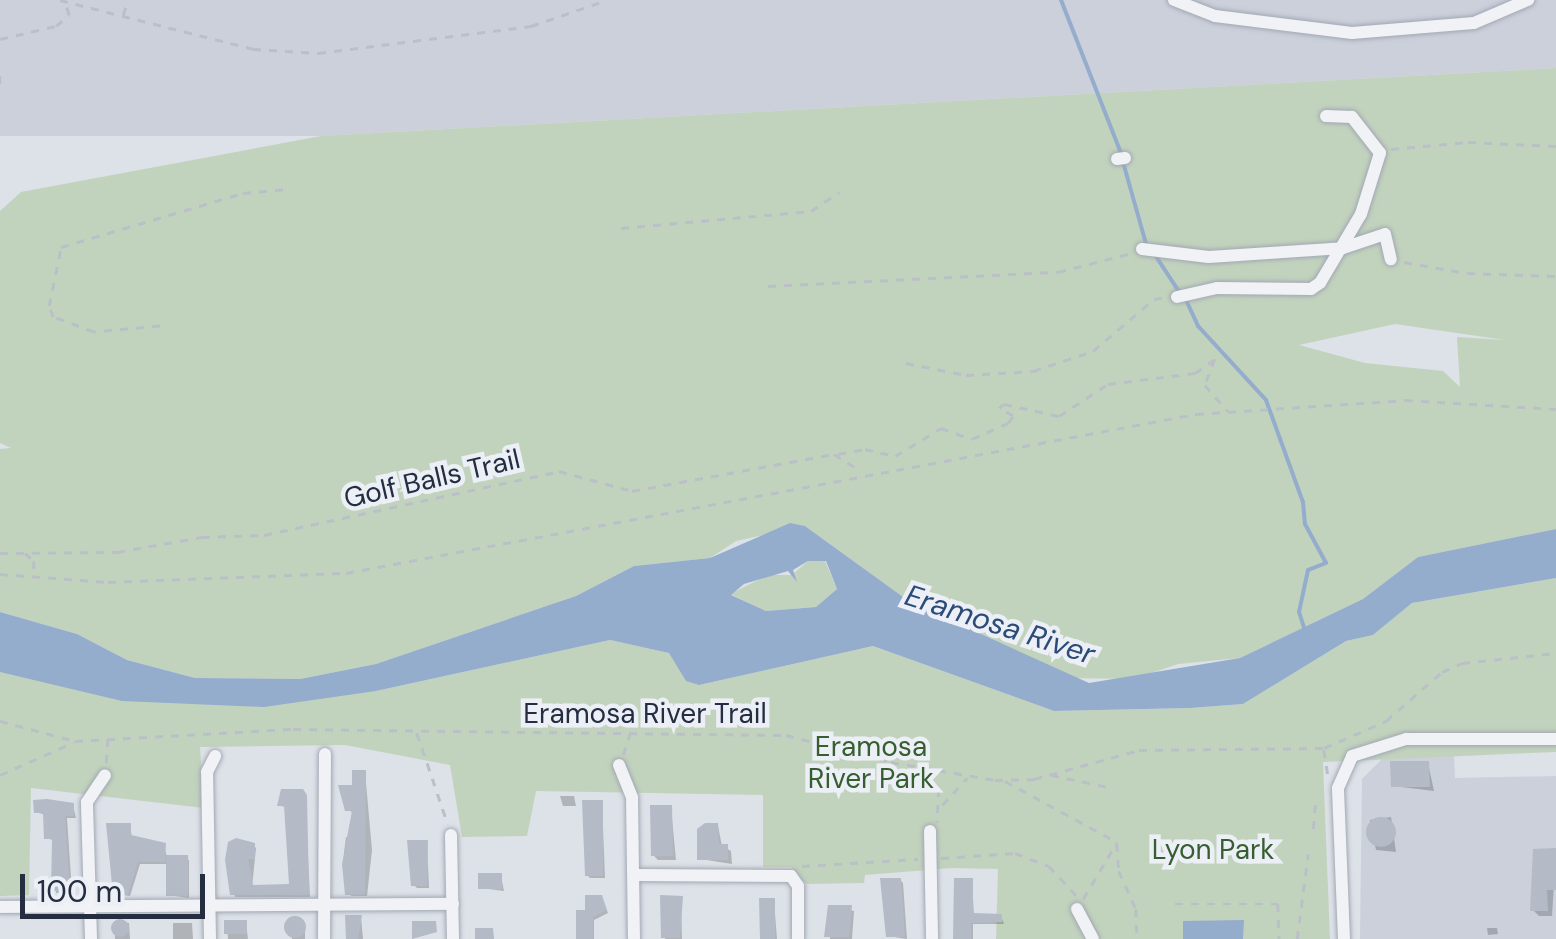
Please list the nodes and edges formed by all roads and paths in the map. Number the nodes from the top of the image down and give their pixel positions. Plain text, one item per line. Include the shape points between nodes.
1 (128, 0) edge
2 (608, 0) edge
3 (1174, 0) edge
4 (1528, 0) edge
5 (62, 1) edge
6 (123, 16) junction
7 (0, 39) edge
8 (0, 76) edge
9 (0, 84) edge
10 (1326, 116) dead end
11 (1556, 146) edge
12 (1380, 153) junction
13 (287, 189) dead end
14 (840, 192) dead end
15 (622, 228) dead end
16 (1147, 248) joint
17 (1343, 248) junction
18 (1391, 259) joint
19 (1556, 276) edge
20 (768, 286) dead end
21 (1182, 296) joint
22 (160, 326) dead end
23 (906, 363) dead end
24 (1556, 409) edge
25 (1228, 411) junction
26 (837, 455) junction
27 (861, 472) junction
28 (24, 552) junction
29 (0, 554) edge
30 (0, 574) edge
31 (34, 577) junction
32 (1556, 653) edge
33 (0, 721) edge
34 (416, 732) junction
35 (630, 733) junction
36 (108, 737) junction
37 (1556, 738) edge
38 (75, 741) junction
39 (1324, 748) junction
40 (324, 754) dead end
41 (214, 756) dead end
42 (620, 766) joint
43 (926, 768) junction
44 (1326, 771) junction
45 (105, 774) joint
46 (0, 775) edge
47 (1049, 775) junction
48 (969, 776) junction
49 (1322, 778) dead end
50 (1004, 780) junction
51 (1113, 788) dead end
52 (1338, 788) junction
53 (1315, 804) dead end
54 (941, 806) junction
55 (1313, 830) dead end
56 (930, 831) joint
57 (451, 836) joint
58 (1117, 842) junction
59 (1308, 854) dead end
60 (932, 858) junction
61 (634, 874) junction
62 (791, 876) junction
63 (453, 904) junction
64 (1174, 904) dead end
65 (91, 905) junction
66 (1079, 905) junction
67 (324, 906) junction
68 (0, 907) edge
69 (210, 907) junction
70 (91, 939) edge
71 (210, 939) edge
72 (324, 939) edge
73 (453, 939) edge
74 (634, 939) edge
75 (798, 939) edge
76 (932, 939) edge
77 (1093, 939) edge
78 (1137, 939) edge
79 (1279, 939) edge
80 (1296, 939) edge
81 (1344, 939) edge

1 - 6 path
2 - 6 path via 530,26 318,53 253,49
3 - 4 street via 1214,16 1352,34 1474,22
5 - 6 path
5 - 7 path via 69,15 56,26
8 - 9 path
10 - 12 street via 1352,117
11 - 12 path via 1468,142
12 - 17 street
13 - 22 path via 243,193 60,246 49,306 53,317 94,332
14 - 15 path via 811,211
16 - 17 street via 1210,256
16 - 20 path via 1058,272
17 - 18 street via 1384,234
17 - 21 street via 1311,289
18 - 19 path via 1448,271
21 - 23 path via 1154,299 1094,351 1033,371 966,376
24 - 25 path via 1456,400
25 - 26 path, Golf Balls Trail via 1204,378 1215,359 1195,373 1108,384 1059,416 1004,404 999,408 1013,416 1008,422 972,440 941,428 895,456 865,449
25 - 27 path
26 - 27 path
26 - 28 path, Golf Balls Trail via 632,491 559,470 264,535 104,553
27 - 31 path via 346,573 108,582
28 - 29 path, Golf Balls Trail
28 - 31 path via 34,561
30 - 31 path
32 - 39 path, Eramosa River Trail via 1462,663 1386,721
33 - 38 path, Eramosa River Trail
34 - 35 path, Eramosa River Trail
34 - 36 path, Eramosa River Trail
34 - 57 path
35 - 42 path
35 - 43 path, Eramosa River Trail via 786,735
36 - 38 path, Eramosa River Trail
36 - 45 path
37 - 52 street via 1378,743 1352,756
38 - 46 path
39 - 44 path
39 - 47 path, Eramosa River Trail via 1172,747
40 - 67 street
41 - 69 street via 207,772
42 - 61 street via 632,798
43 - 48 path, Eramosa River Trail
43 - 54 path via 936,778
44 - 49 path
44 - 52 path
45 - 65 street via 87,802
47 - 50 path, Eramosa River Trail
47 - 51 path
48 - 50 path, Eramosa River Trail
48 - 54 path
50 - 58 path
52 - 81 street
53 - 55 path
54 - 56 path
56 - 60 street
57 - 63 street
58 - 66 path
58 - 78 path via 1119,871 1136,909
59 - 80 path
60 - 62 path via 813,862
60 - 66 path via 1015,853 1049,866
60 - 76 street
61 - 62 street
61 - 74 street
62 - 75 street via 798,886
63 - 67 street
63 - 73 street
64 - 79 path via 1278,904
65 - 68 street
65 - 69 street
65 - 70 street
66 - 77 street
67 - 69 street
67 - 72 street
69 - 71 street

